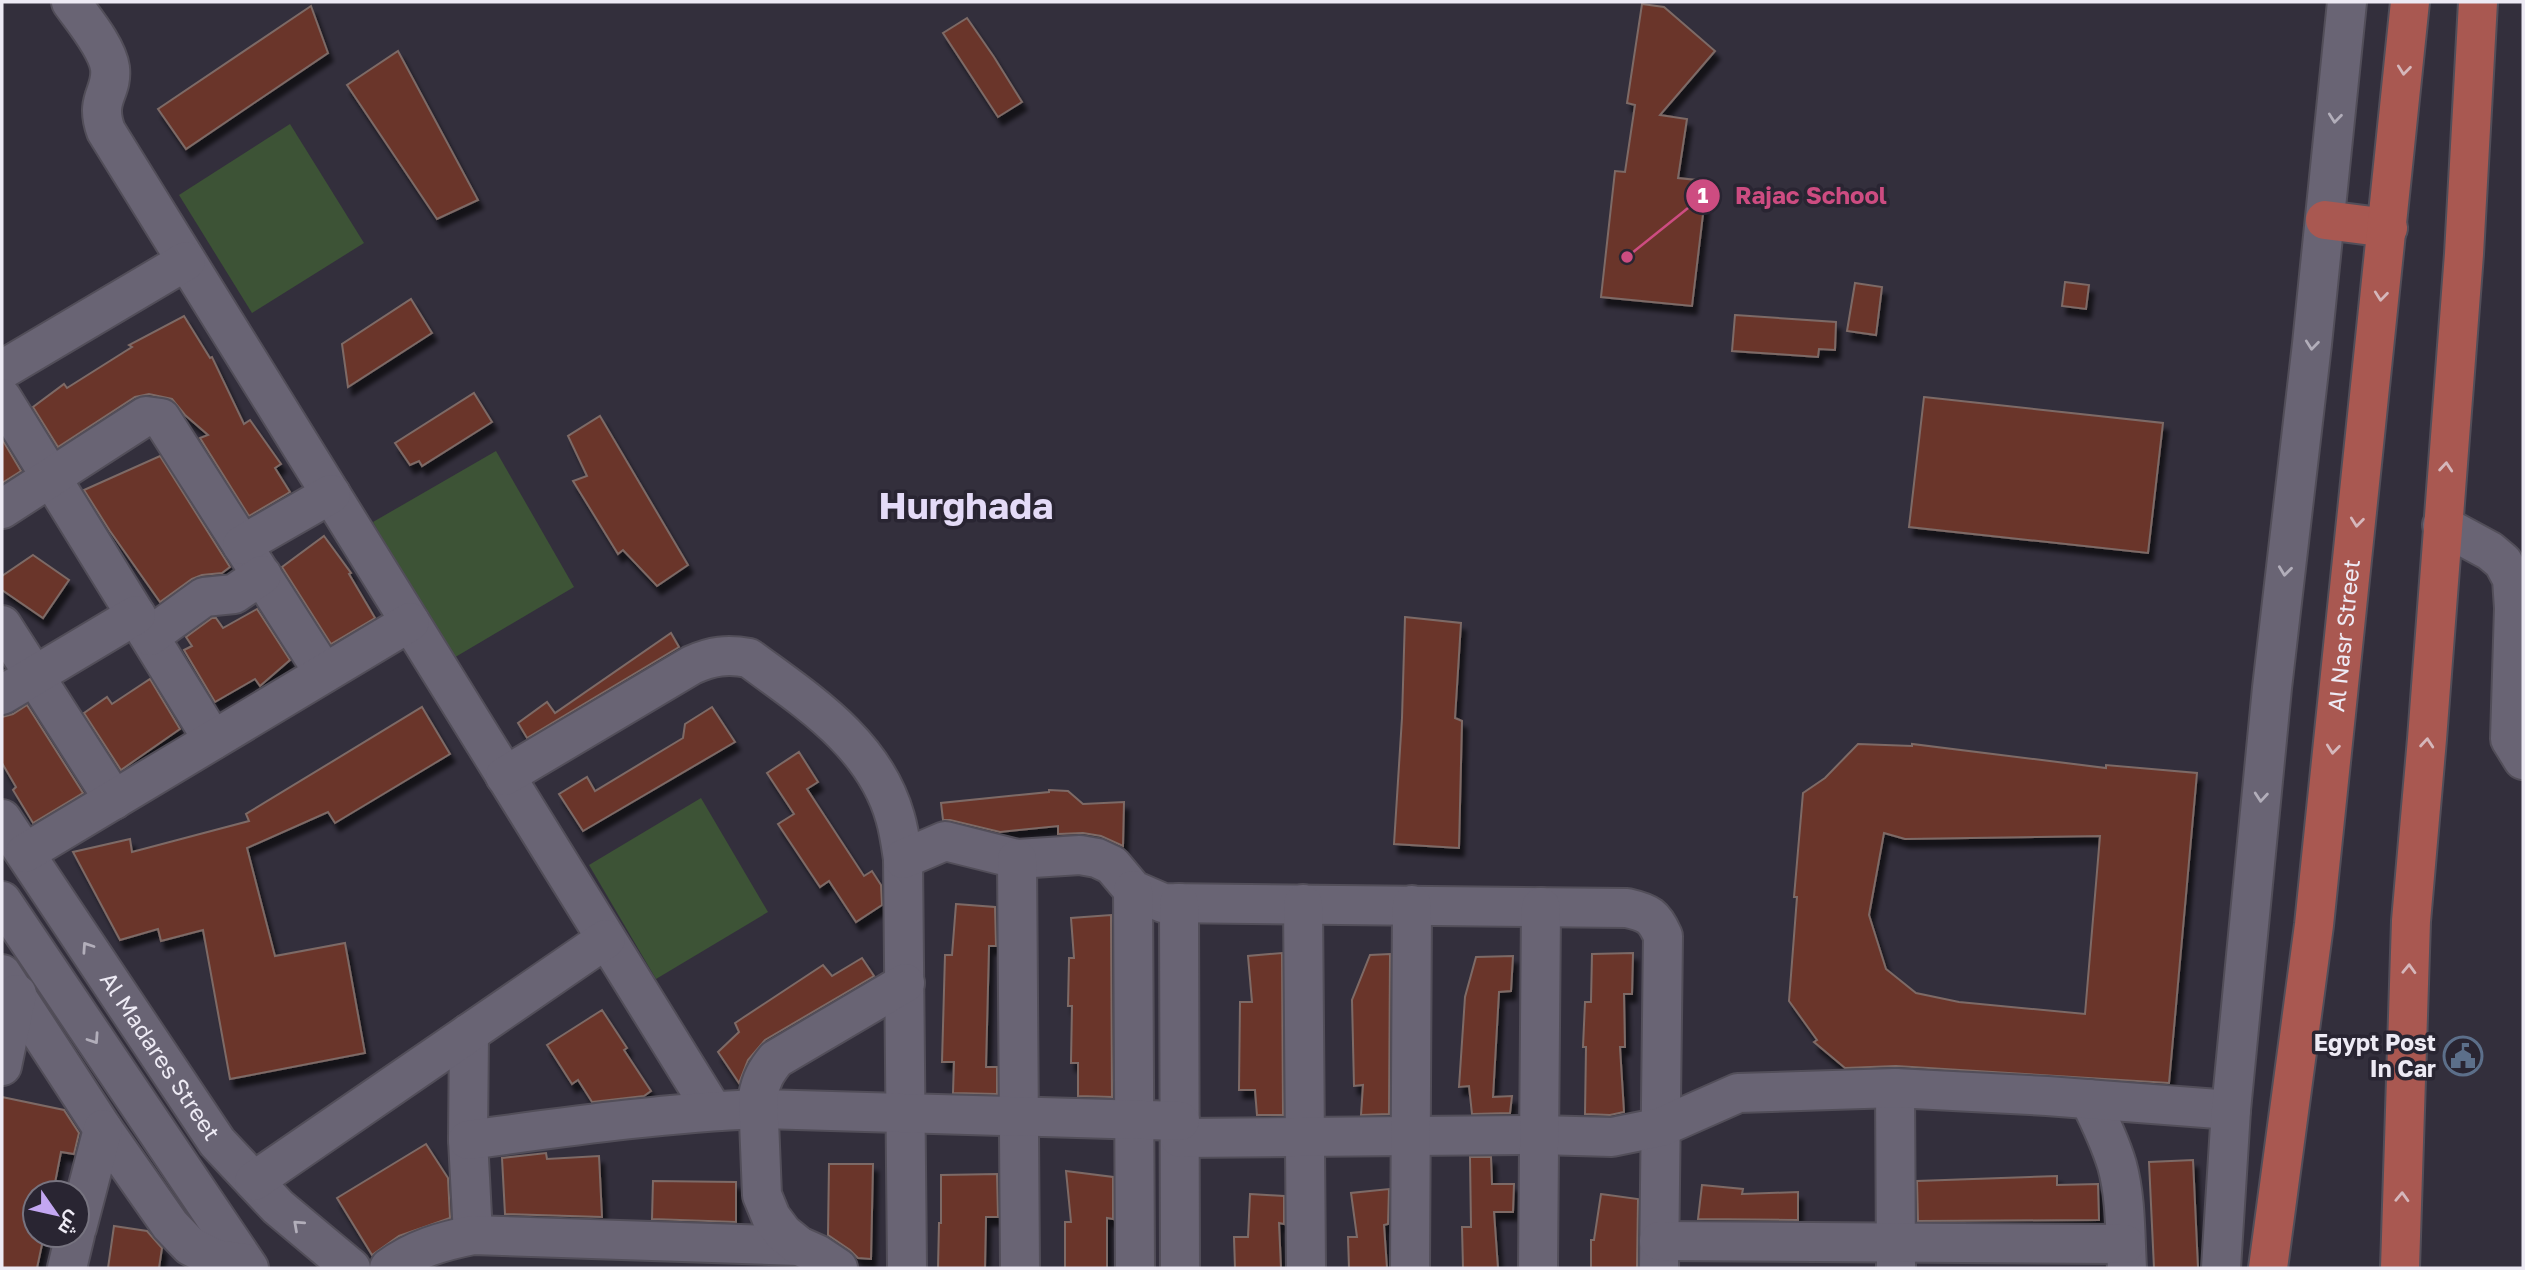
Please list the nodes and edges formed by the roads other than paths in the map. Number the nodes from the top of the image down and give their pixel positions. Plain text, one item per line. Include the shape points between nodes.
1 (71, 2) edge
2 (2347, 2) edge
3 (2410, 2) edge
4 (2479, 2) edge
5 (2325, 220) junction
6 (2388, 228) junction
7 (186, 261) junction
8 (2, 370) edge
9 (2, 398) edge
10 (51, 478) junction
11 (331, 494) junction
12 (2, 509) edge
13 (2442, 525) junction
14 (252, 560) junction
15 (410, 622) junction
16 (2, 625) edge
17 (143, 626) junction
18 (324, 673) junction
19 (34, 676) junction
20 (2, 695) edge
21 (213, 740) junction
22 (2523, 760) edge
23 (505, 776) junction
24 (114, 800) junction
25 (2, 819) edge
26 (25, 853) junction
27 (903, 859) junction
28 (1017, 859) junction
29 (1133, 890) junction
30 (2, 901) edge
31 (1179, 903) junction
32 (1303, 904) junction
33 (1412, 905) junction
34 (1541, 907) junction
35 (606, 939) junction
36 (905, 983) junction
37 (9, 984) edge
38 (468, 1033) junction
39 (2, 1066) edge
40 (1895, 1088) junction
41 (2089, 1099) junction
42 (759, 1110) junction
43 (2231, 1110) junction
44 (713, 1111) junction
45 (906, 1114) junction
46 (1019, 1117) junction
47 (1134, 1120) junction
48 (1661, 1127) junction
49 (103, 1129) junction
50 (1180, 1130) junction
51 (1539, 1135) junction
52 (1411, 1136) junction
53 (1305, 1137) junction
54 (468, 1140) junction
55 (90, 1179) edge
56 (254, 1181) junction
57 (473, 1235) junction
58 (799, 1245) junction
59 (72, 1249) edge
60 (1659, 1255) edge
61 (1896, 1255) edge
62 (695, 1256) edge
63 (2126, 1256) edge
64 (185, 1257) edge
65 (247, 1265) edge
66 (2399, 1267) edge
67 (67, 1268) edge
68 (351, 1268) edge
69 (389, 1268) edge
70 (838, 1268) edge
71 (907, 1268) edge
72 (1020, 1268) edge
73 (1135, 1268) edge
74 (1180, 1268) edge
75 (1306, 1268) edge
76 (1410, 1268) edge
77 (1538, 1268) edge
78 (2221, 1268) edge
79 (2268, 1268) edge

1 - 7 street via 107,57 109,83 101,107 106,131
2 -> 5 street
3 -> 6 main road, Al Nasr Street
13 -> 4 main road
5 - 6 main road
5 -> 43 street via 2272,688
6 -> 79 main road, Al Nasr Street via 2314,925
7 - 8 street
7 - 11 street
9 - 10 street
10 - 12 street
10 - 14 street via 146,416 156,416
10 - 17 street
11 - 14 street
11 - 15 street
13 - 22 street via 2490,551 2512,579 2510,739
66 -> 13 main road via 2411,921
14 - 17 street via 234,594 204,597
14 - 18 street
15 - 18 street
15 - 23 street
16 - 19 street
17 - 19 street
17 - 21 street
18 - 21 street
19 - 20 street
19 - 24 street
21 - 24 street
23 - 27 street via 692,665 729,654 749,658 845,733 875,771 895,816
23 - 35 street
24 - 26 street
25 - 26 street, Al Madares Street
56 -> 26 street, Al Madares Street via 217,1142
27 - 28 street via 945,841
27 - 36 street
28 - 29 street via 1097,858 1112,864
28 - 46 street
29 - 31 street
29 - 47 street
30 -> 65 street, Al Madares Street
31 - 32 street
31 - 50 street
32 - 33 street
32 - 53 street
33 - 34 street
33 - 52 street
34 - 48 street via 1627,908 1655,919 1664,936
34 - 51 street
35 - 38 street
35 - 44 street
36 - 42 street via 776,1059 761,1082
36 - 45 street
37 - 39 street
37 - 49 street
38 - 54 street
38 - 56 street
40 - 41 street
40 - 48 street via 1738,1093
40 - 61 street
41 - 43 street
41 - 63 street via 2118,1166
42 - 44 street
42 - 45 street
42 - 58 street via 762,1195 777,1225
43 - 78 street
44 - 54 street
45 - 46 street
45 - 71 street
46 - 47 street
46 - 72 street
47 - 50 street
47 - 73 street
48 - 51 street via 1612,1137
48 - 60 street
49 - 55 street
49 - 64 street via 170,1225
50 - 53 street
50 - 74 street
51 - 52 street
51 - 77 street
52 - 53 street
52 - 76 street
53 - 75 street
54 - 57 street
68 -> 56 street, Al Madares Street
57 - 62 street
57 - 69 street via 445,1240
58 - 62 street
58 - 70 street
59 - 67 street
60 - 61 street
61 - 63 street
64 - 65 street

